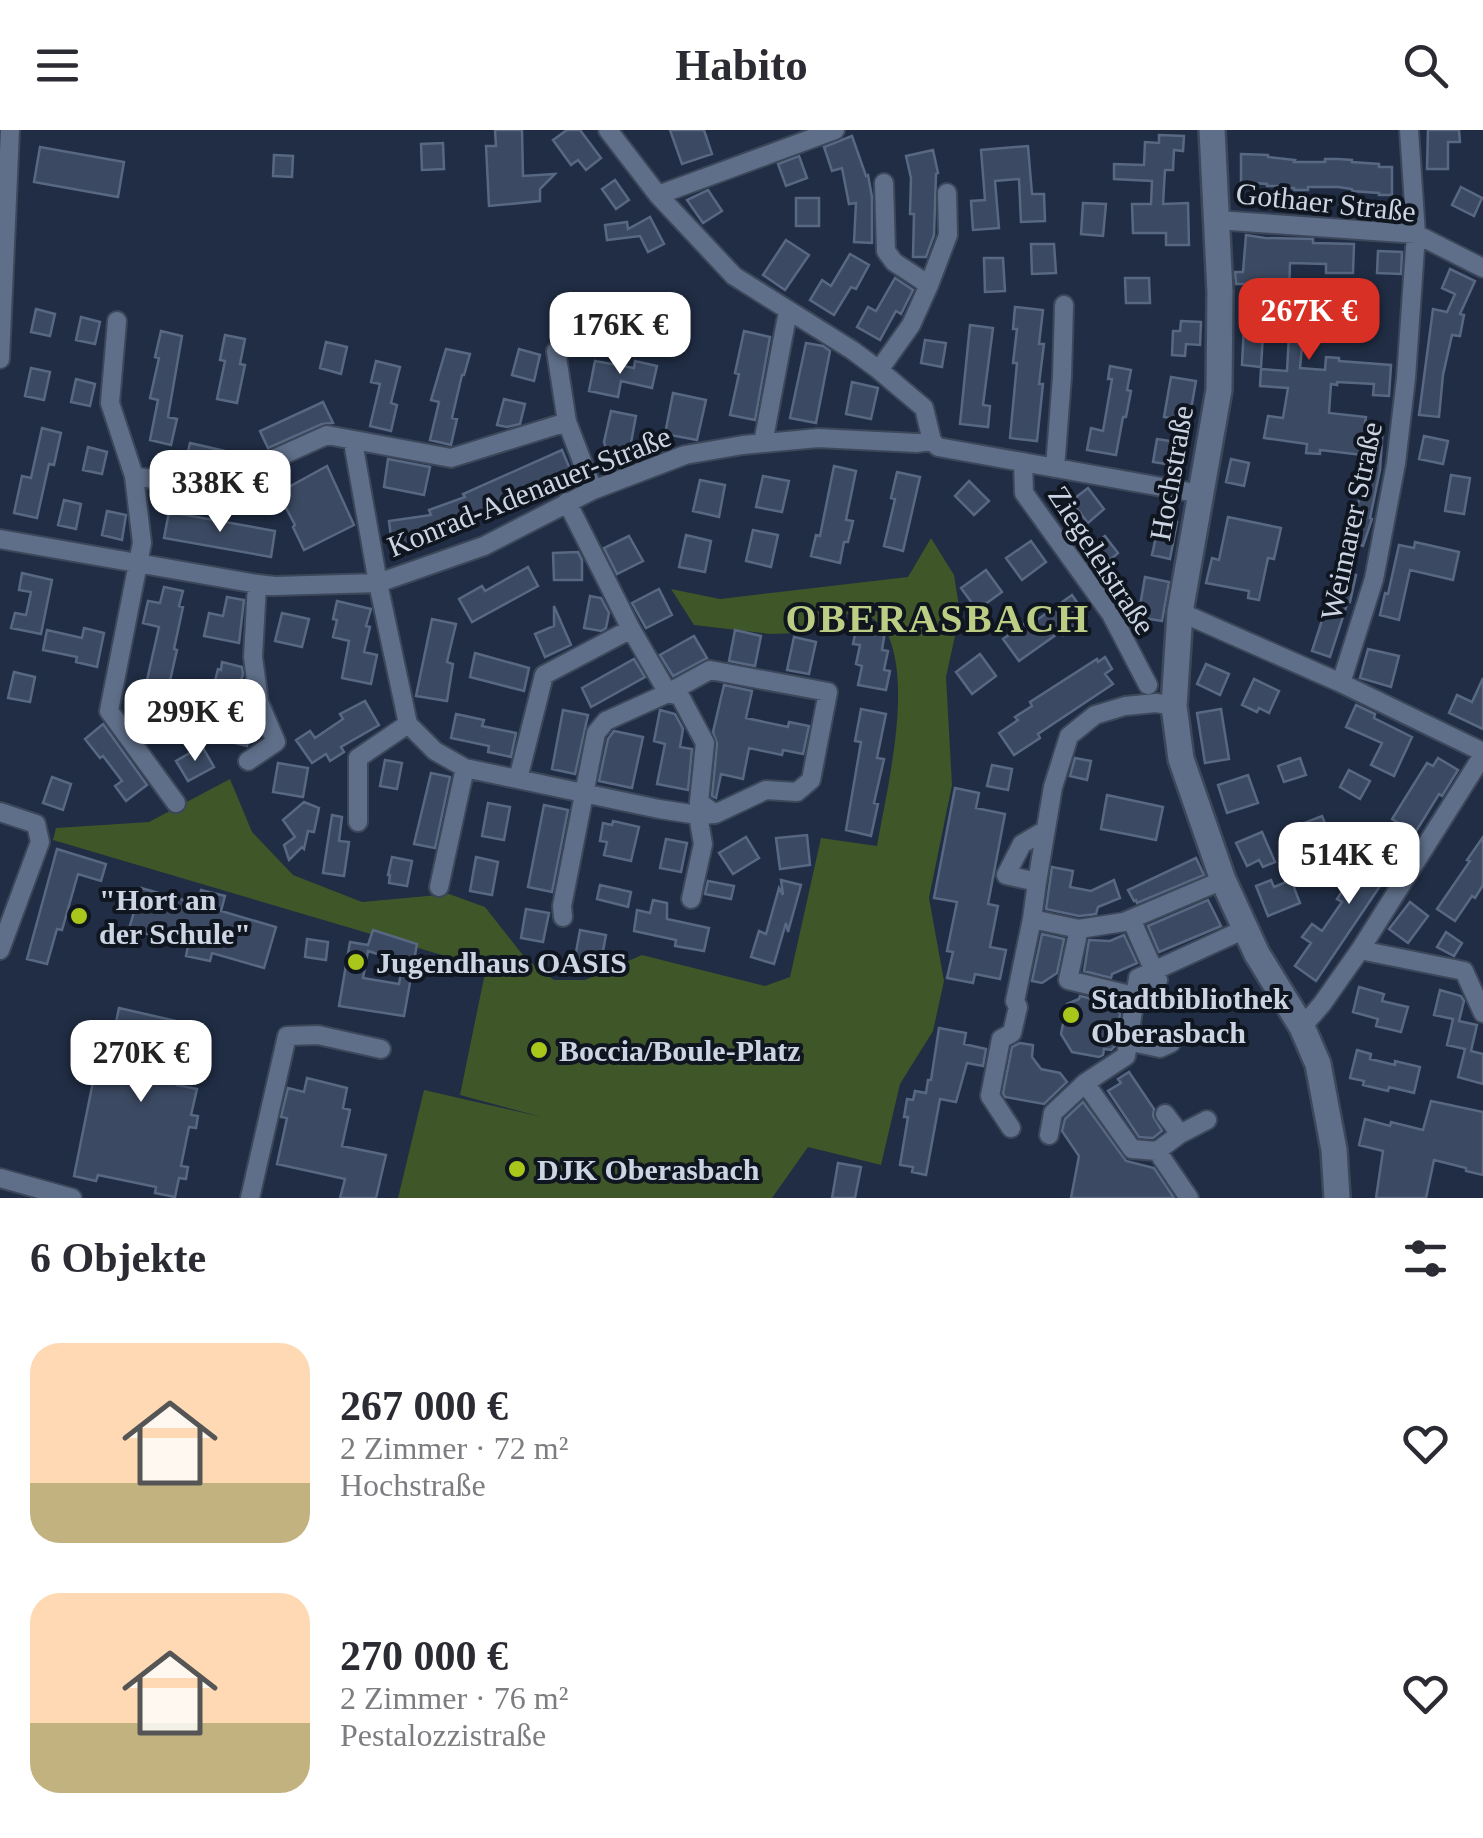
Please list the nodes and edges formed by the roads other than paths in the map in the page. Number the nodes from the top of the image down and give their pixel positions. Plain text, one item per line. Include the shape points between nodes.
1 (10, 130) edge
2 (608, 130) edge
3 (835, 130) edge
4 (1212, 130) edge
5 (1409, 130) edge
6 (884, 183) dead end
7 (947, 194) dead end
8 (658, 195) junction
9 (1217, 220) junction
10 (1416, 234) junction
11 (1483, 268) edge
12 (929, 284) junction
13 (1064, 305) dead end
14 (788, 311) junction
15 (118, 321) dead end
16 (556, 351) dead end
17 (0, 358) edge
18 (878, 370) junction
19 (567, 422) junction
20 (932, 440) junction
21 (354, 442) junction
22 (763, 443) junction
23 (1023, 462) junction
24 (1055, 468) junction
25 (134, 476) junction
26 (593, 490) junction
27 (1200, 494) junction
28 (567, 502) junction
29 (0, 539) edge
30 (139, 563) junction
31 (378, 583) junction
32 (257, 584) junction
33 (1180, 612) junction
34 (631, 629) junction
35 (1342, 682) junction
36 (1148, 685) dead end
37 (668, 693) junction
38 (1174, 706) junction
39 (408, 724) junction
40 (1483, 753) edge
41 (248, 761) dead end
42 (465, 768) junction
43 (518, 780) junction
44 (584, 792) junction
45 (176, 803) dead end
46 (0, 812) edge
47 (707, 815) junction
48 (358, 822) dead end
49 (1044, 831) junction
50 (1223, 880) junction
51 (1037, 882) junction
52 (439, 887) dead end
53 (691, 899) dead end
54 (563, 917) dead end
55 (1131, 919) junction
56 (1032, 920) junction
57 (1079, 928) junction
58 (1245, 929) junction
59 (0, 950) edge
60 (1360, 950) junction
61 (1156, 976) junction
62 (1134, 996) junction
63 (1483, 1013) edge
64 (1302, 1026) junction
65 (1128, 1041) junction
66 (1171, 1043) dead end
67 (380, 1049) dead end
68 (1086, 1083) junction
69 (1165, 1114) dead end
70 (1208, 1120) dead end
71 (1011, 1128) dead end
72 (1180, 1134) junction
73 (1048, 1135) dead end
74 (1158, 1151) junction
75 (0, 1178) edge
76 (72, 1198) edge
77 (250, 1198) edge
78 (1189, 1198) edge
79 (1338, 1198) edge

1 - 17 street
2 - 8 street
3 - 8 street
4 - 9 street, Hochstraße
5 - 10 street, Weimarer Straße
6 - 12 street via 886,252
7 - 12 street via 948,235
8 - 14 street via 734,276
9 - 10 street, Gothaer Straße
9 - 27 street, Hochstraße via 1219,390
10 - 11 street, Gothaer Straße
10 - 35 street, Weimarer Straße via 1396,463 1374,578
12 - 18 street via 911,325
13 - 24 street
14 - 18 street
14 - 22 street
15 - 25 street via 110,402
16 - 19 street
18 - 20 street via 924,408
19 - 21 street via 450,458
19 - 26 street
20 - 22 street, Konrad-Adenauer-Straße
20 - 23 street, Konrad-Adenauer-Straße via 938,448
21 - 25 street via 327,435 216,490
21 - 31 street
22 - 26 street, Konrad-Adenauer-Straße via 685,455
23 - 24 street, Konrad-Adenauer-Straße
23 - 36 street, Ziegeleistraße via 1024,493 1111,614
24 - 27 street, Konrad-Adenauer-Straße
25 - 30 street
26 - 28 street, Konrad-Adenauer-Straße
27 - 33 street, Hochstraße
28 - 31 street, Konrad-Adenauer-Straße via 484,546
28 - 34 street
29 - 30 street, Konrad-Adenauer-Straße
30 - 32 street, Konrad-Adenauer-Straße
30 - 45 street via 109,711
31 - 32 street, Konrad-Adenauer-Straße
31 - 39 street
32 - 41 street via 253,658 259,702 276,742
33 - 35 street
33 - 38 street, Hochstraße
34 - 37 street
34 - 43 street via 544,675
35 - 40 street
37 - 44 street via 606,721 596,734
37 - 47 street via 680,696 705,743 699,802
37 - 47 street via 710,670 828,692 811,780 797,792 766,790
38 - 49 street via 1124,706 1095,715 1069,736
38 - 50 street, Hochstraße via 1180,758
39 - 42 street
39 - 48 street via 358,758
40 - 60 street
42 - 43 street
42 - 52 street
43 - 44 street
44 - 47 street
44 - 54 street
46 - 59 street via 36,824 40,842
47 - 53 street
49 - 51 street
49 - 51 street via 1022,844 1006,875
50 - 55 street
50 - 58 street, Hochstraße
51 - 56 street
55 - 57 street
55 - 61 street
56 - 57 street
56 - 71 street via 1012,1033 1001,1039 990,1096
57 - 62 street via 1068,980
58 - 61 street
58 - 64 street, Hochstraße
60 - 63 street via 1464,971
60 - 64 street
61 - 62 street via 1138,978
62 - 65 street
64 - 79 street, Hochstraße via 1324,1091
65 - 66 street via 1160,1048
65 - 68 street via 1126,1056
67 - 77 street via 318,1035 287,1036
68 - 73 street via 1053,1113
68 - 74 street via 1132,1149
69 - 72 street
70 - 72 street
72 - 74 street
74 - 78 street
75 - 76 street

